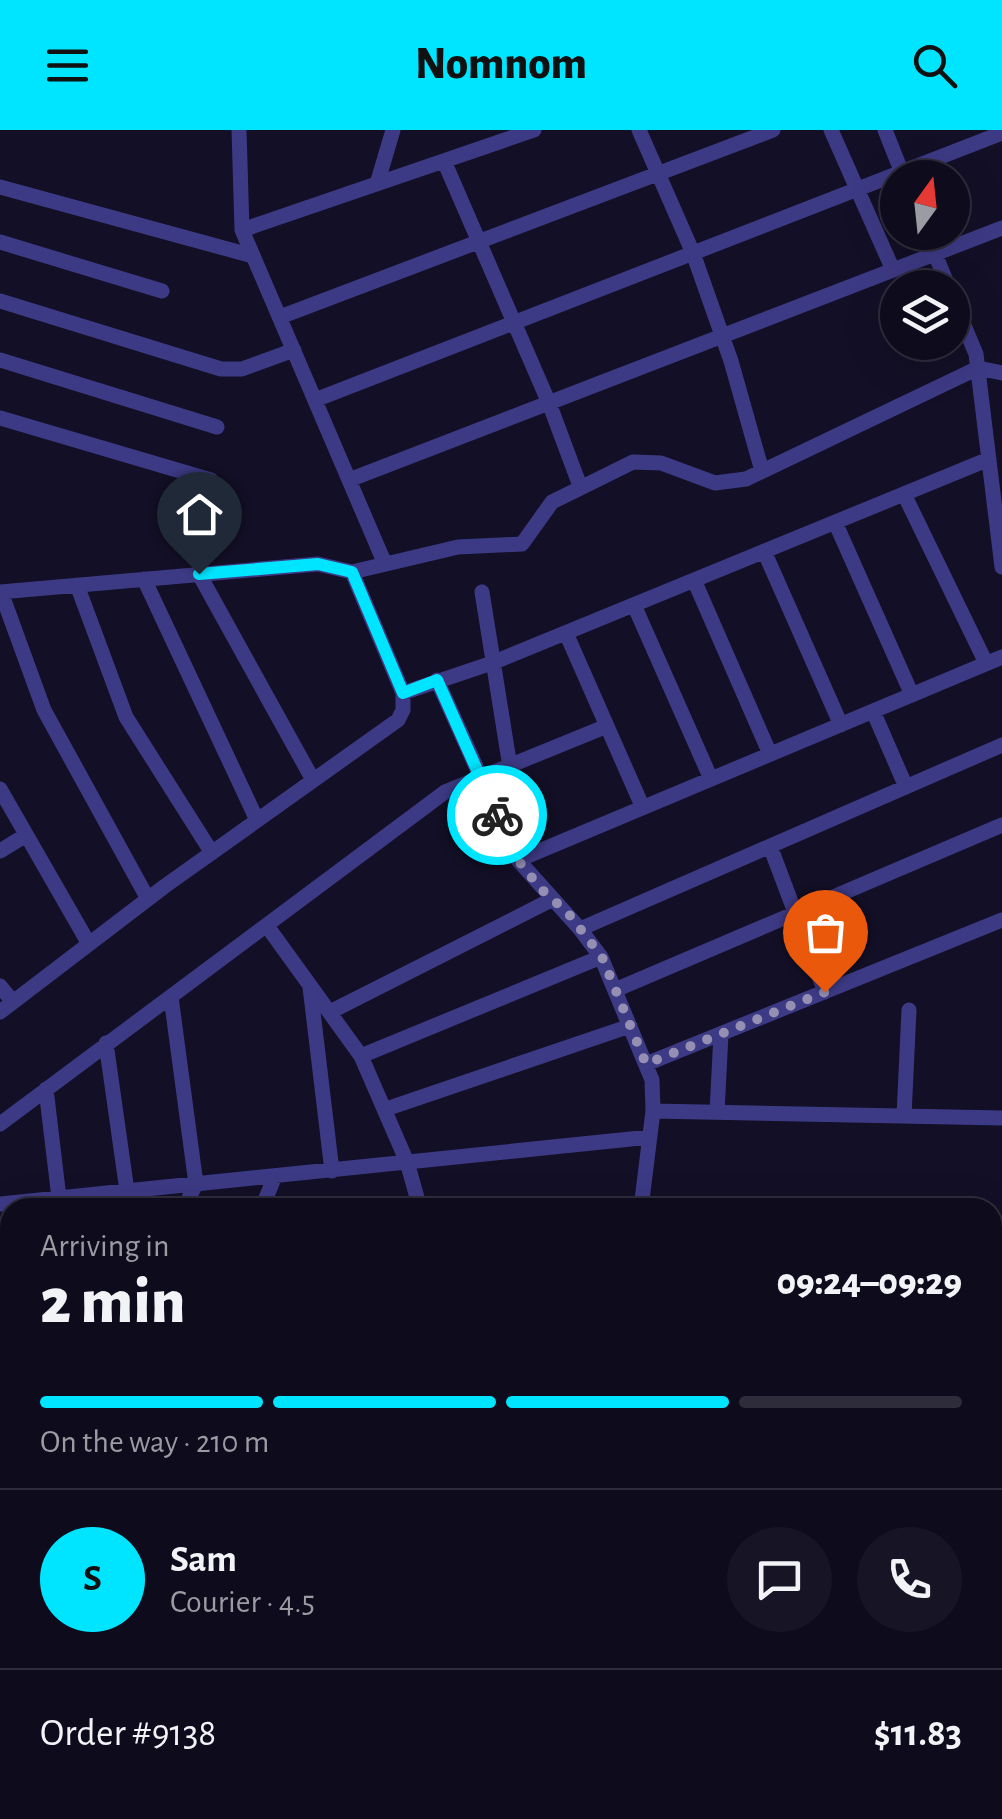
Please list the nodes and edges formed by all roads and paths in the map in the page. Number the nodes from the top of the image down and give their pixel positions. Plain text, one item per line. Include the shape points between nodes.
1 (240, 130) edge
2 (393, 130) edge
3 (534, 130) edge
4 (639, 130) edge
5 (773, 130) edge
6 (831, 130) edge
7 (885, 130) edge
8 (1002, 133) edge
9 (897, 160) edge
10 (938, 160) edge
11 (444, 161) junction
12 (658, 174) junction
13 (880, 182) edge
14 (377, 184) junction
15 (0, 187) edge
16 (857, 189) junction
17 (1002, 228) edge
18 (242, 230) junction
19 (0, 242) edge
20 (479, 242) junction
21 (933, 250) edge
22 (693, 253) junction
23 (935, 254) junction
24 (254, 256) junction
25 (893, 270) joint
26 (942, 270) edge
27 (880, 275) edge
28 (162, 292) dead end
29 (0, 301) edge
30 (280, 318) junction
31 (514, 322) junction
32 (720, 335) junction
33 (970, 340) edge
34 (294, 350) junction
35 (0, 360) edge
36 (978, 368) junction
37 (1002, 373) edge
38 (315, 400) junction
39 (549, 403) junction
40 (0, 418) edge
41 (217, 428) dead end
42 (989, 459) junction
43 (762, 471) junction
44 (211, 480) dead end
45 (349, 480) junction
46 (580, 486) junction
47 (904, 494) junction
48 (834, 522) junction
49 (764, 551) junction
50 (385, 564) junction
51 (1002, 567) edge
52 (352, 572) junction
53 (199, 574) junction
54 (144, 580) junction
55 (694, 580) junction
56 (76, 585) junction
57 (0, 592) edge
58 (482, 592) dead end
59 (634, 605) junction
60 (566, 633) junction
61 (994, 660) edge
62 (492, 663) junction
63 (437, 680) junction
64 (403, 693) junction
65 (912, 695) junction
66 (873, 711) junction
67 (840, 724) junction
68 (608, 726) junction
69 (1002, 744) edge
70 (770, 754) junction
71 (510, 767) junction
72 (478, 776) junction
73 (711, 779) junction
74 (314, 780) junction
75 (906, 786) junction
76 (0, 789) edge
77 (643, 808) junction
78 (258, 820) junction
79 (1002, 825) edge
80 (26, 835) junction
81 (770, 846) junction
82 (0, 850) edge
83 (212, 853) junction
84 (518, 860) junction
85 (148, 899) junction
86 (553, 900) junction
87 (794, 914) junction
88 (1002, 920) edge
89 (267, 926) junction
90 (580, 929) junction
91 (89, 944) junction
92 (602, 957) junction
93 (0, 986) edge
94 (310, 988) junction
95 (615, 990) junction
96 (825, 992) junction
97 (170, 997) junction
98 (6, 1007) edge
99 (909, 1010) dead end
100 (330, 1012) junction
101 (630, 1026) junction
102 (721, 1034) junction
103 (106, 1043) junction
104 (362, 1056) junction
105 (646, 1064) junction
106 (46, 1089) junction
107 (386, 1109) junction
108 (653, 1111) junction
109 (717, 1112) junction
110 (904, 1116) junction
111 (1002, 1118) edge
112 (0, 1124) edge
113 (650, 1137) junction
114 (407, 1162) junction
115 (332, 1170) junction
116 (276, 1176) junction
117 (196, 1184) junction
118 (127, 1191) junction
119 (59, 1198) edge
120 (108, 1198) edge
121 (189, 1198) edge
122 (266, 1198) edge
123 (417, 1198) edge
124 (643, 1198) edge

1 - 18 street
2 - 14 street
3 - 11 street
4 - 12 street
5 - 12 street
6 - 16 street
7 - 9 street
8 - 10 street
11 - 14 street
11 - 20 street
12 - 20 street
12 - 22 street
13 - 16 street
14 - 18 street
15 - 24 street
16 - 22 street
16 - 25 street
17 - 23 street
18 - 24 street
19 - 28 street
20 - 30 street
20 - 31 street
21 - 23 street
22 - 31 street
22 - 32 street
23 - 25 street
23 - 26 street
24 - 30 street
27 - 32 street
29 - 34 street via 222,368 242,369
30 - 34 street
31 - 38 street
31 - 39 street
32 - 39 street
32 - 43 street
33 - 36 street
34 - 38 street
35 - 41 street
36 - 37 street
36 - 42 street
36 - 43 street
38 - 45 street
39 - 45 street
39 - 46 street
40 - 44 street
42 - 47 street
42 - 51 street
43 - 46 street via 715,482 661,462 633,462
45 - 50 street
46 - 50 street via 546,508 522,544 458,547
47 - 48 street
47 - 61 street
48 - 49 street
48 - 65 street
49 - 55 street
49 - 67 street
50 - 52 street
52 - 53 street via 318,564
52 - 64 street
53 - 54 street
53 - 74 street
54 - 56 street
54 - 78 street
55 - 59 street
55 - 70 street
56 - 57 street
56 - 83 street via 126,717
57 - 85 street via 44,710
58 - 62 street
59 - 60 street
59 - 73 street
60 - 62 street
60 - 68 street
61 - 65 street
62 - 63 street
62 - 71 street
63 - 64 street
63 - 72 street
64 - 74 street via 398,720
65 - 66 street
66 - 67 street
66 - 75 street
67 - 70 street
68 - 71 street
68 - 77 street
69 - 75 street
70 - 73 street
71 - 72 street
72 - 84 street
72 - 89 street via 445,792
73 - 77 street
74 - 78 street
75 - 81 street
76 - 80 street
77 - 84 street
78 - 83 street
79 - 87 street
80 - 82 street
80 - 91 street
81 - 87 street
81 - 90 street
83 - 85 street
84 - 86 street
85 - 91 street
86 - 90 street
86 - 100 street
87 - 95 street
87 - 96 street
88 - 96 street
89 - 94 street
89 - 97 street
90 - 92 street
91 - 98 street
92 - 95 street
92 - 104 street
93 - 98 street
94 - 100 street
94 - 115 street
95 - 101 street
96 - 102 street
97 - 103 street
97 - 117 street
99 - 110 street
100 - 104 street
101 - 105 street
101 - 107 street
102 - 105 street
102 - 109 street
103 - 106 street
103 - 118 street
104 - 107 street
105 - 108 street
106 - 112 street
106 - 119 street
107 - 114 street
108 - 109 street
108 - 113 street
109 - 110 street
110 - 111 street
113 - 114 street
113 - 124 street
114 - 115 street
114 - 123 street
115 - 116 street
116 - 117 street
116 - 122 street
117 - 118 street
117 - 121 street
118 - 120 street

